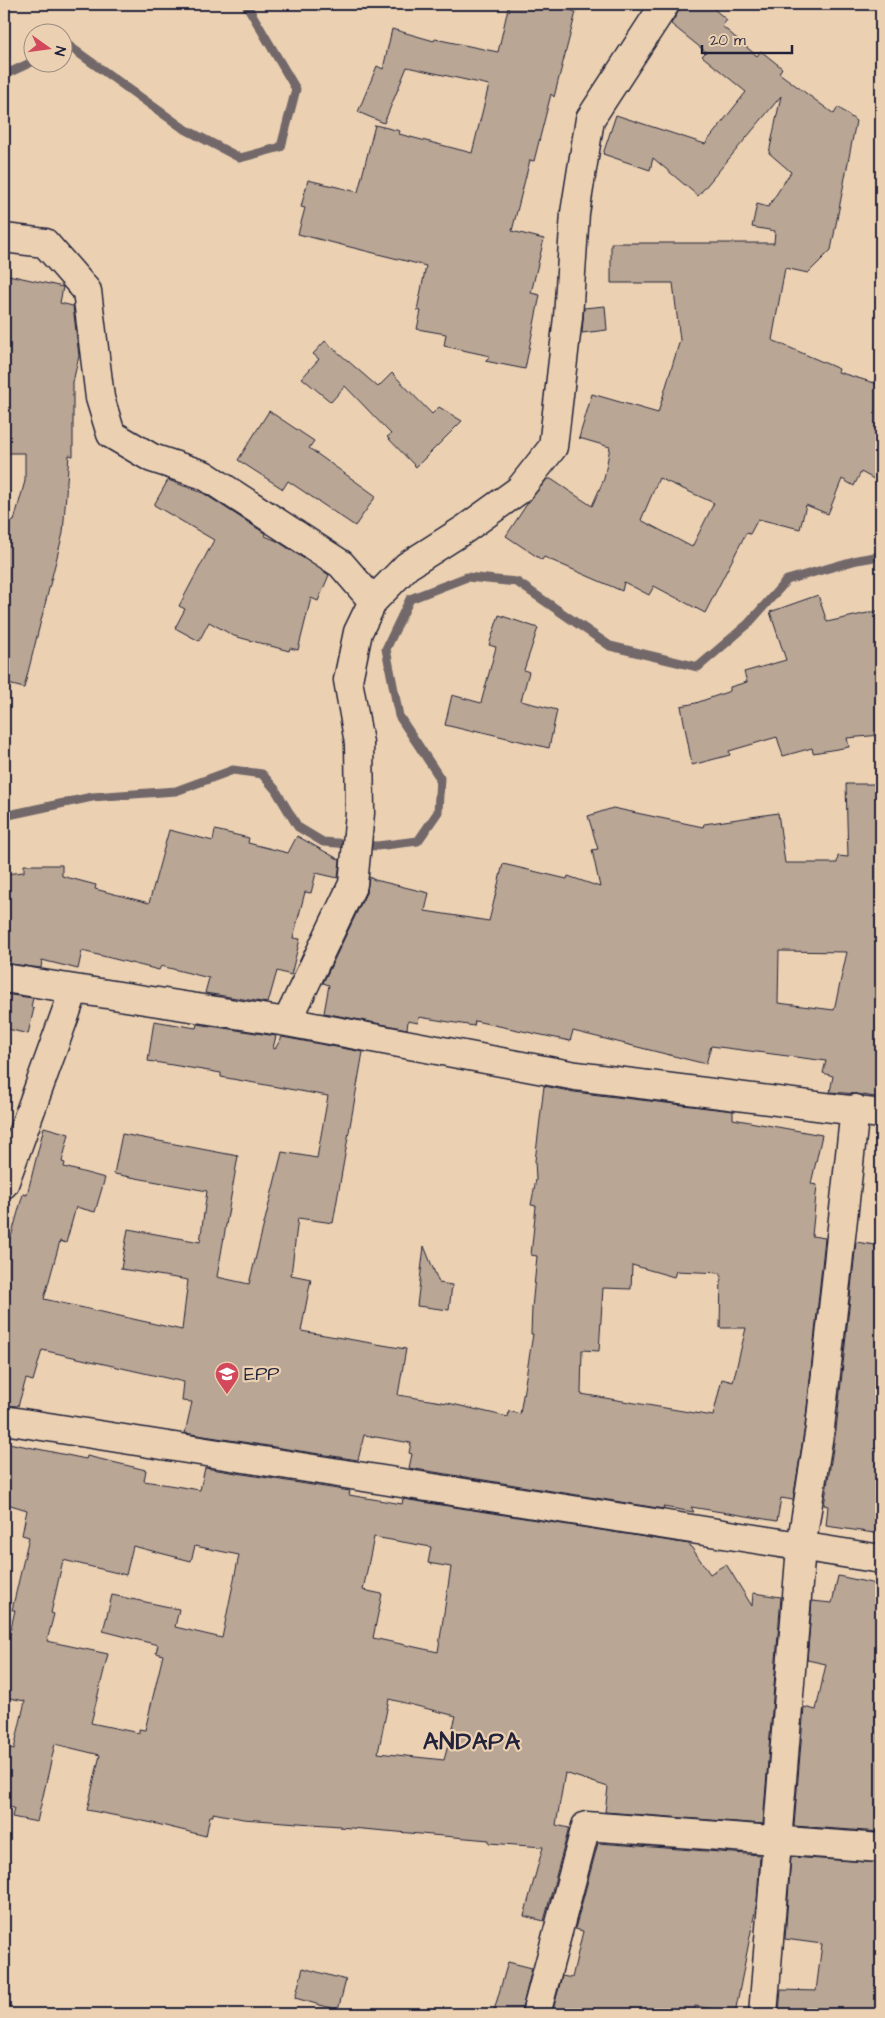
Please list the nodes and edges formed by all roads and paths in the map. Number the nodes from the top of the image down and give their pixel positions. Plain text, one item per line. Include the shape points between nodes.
1 (665, 4) edge
2 (4, 238) edge
3 (373, 601) junction
4 (4, 978) edge
5 (74, 990) junction
6 (287, 1022) junction
7 (868, 1112) edge
8 (4, 1184) edge
9 (4, 1420) edge
10 (801, 1547) junction
11 (881, 1559) edge
12 (777, 1840) junction
13 (881, 1848) edge
14 (536, 2014) edge
15 (763, 2014) edge

1 - 3 street via 590,119 575,213 568,317 552,447 519,490 407,566
2 - 3 street via 45,243 87,291 100,398 111,434 152,458 204,475 341,564
3 - 6 street via 358,632 348,680 359,743 360,813 353,884
4 - 5 street
5 - 6 street
5 - 8 street
6 - 7 street via 576,1076
7 - 10 street
9 - 10 street
10 - 11 street
10 - 12 street
12 - 13 street
12 - 14 street via 586,1826
12 - 15 street

